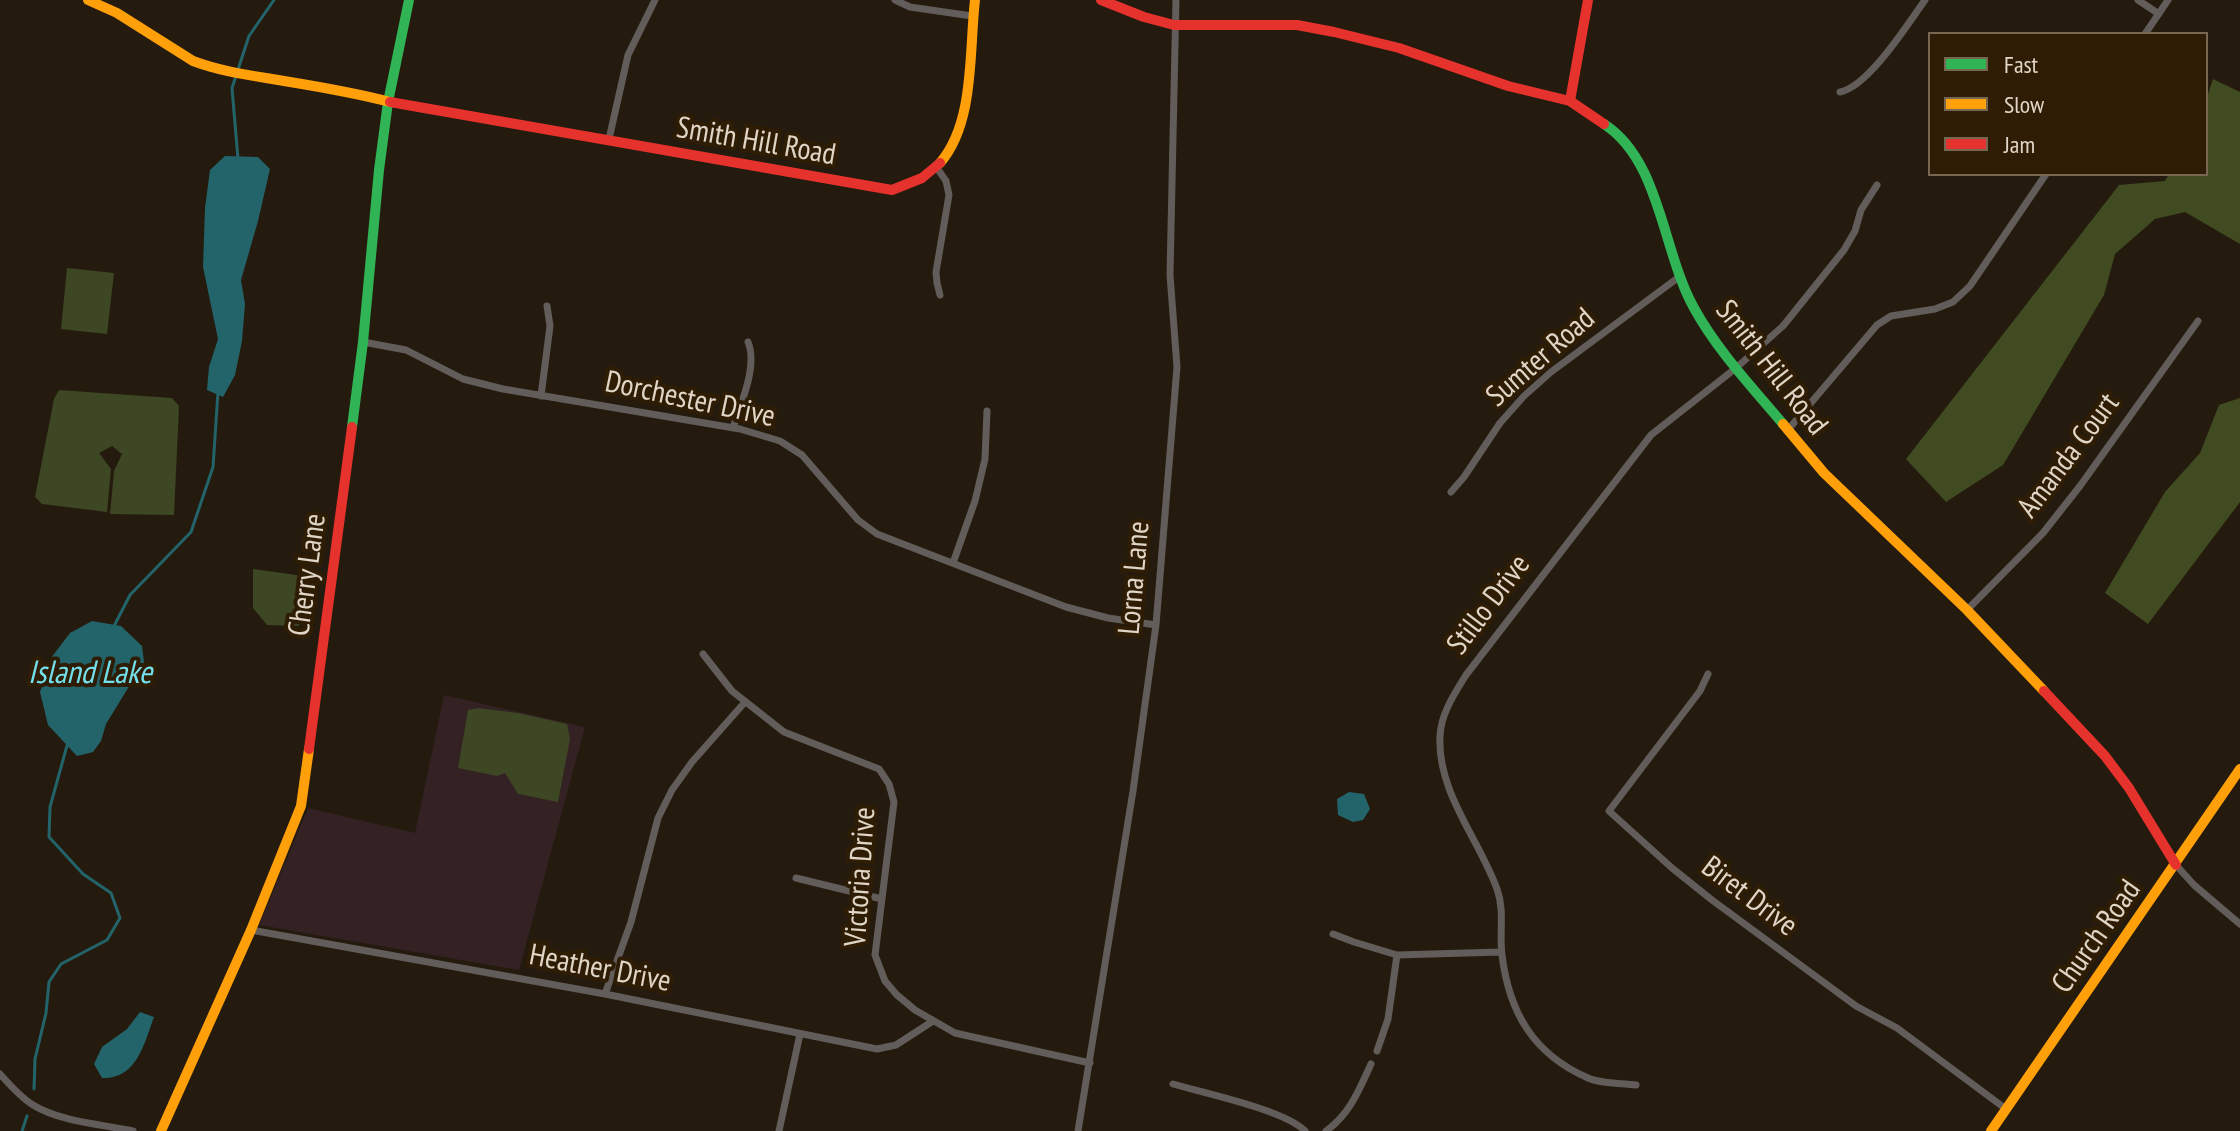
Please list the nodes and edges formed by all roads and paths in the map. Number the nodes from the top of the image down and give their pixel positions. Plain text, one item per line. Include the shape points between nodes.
1 (88, 0) edge
2 (409, 0) edge
3 (655, 0) edge
4 (895, 0) edge
5 (975, 0) edge
6 (1101, 0) edge
7 (1176, 0) edge
8 (1588, 0) edge
9 (1925, 0) edge
10 (2138, 0) edge
11 (2168, 0) edge
12 (2159, 14) junction
13 (972, 16) junction
14 (1174, 25) junction
15 (2146, 32) edge
16 (1840, 92) dead end
17 (1570, 101) junction
18 (388, 102) junction
19 (609, 139) junction
20 (937, 168) junction
21 (2045, 176) edge
22 (1877, 185) dead end
23 (1679, 277) junction
24 (940, 295) dead end
25 (547, 306) dead end
26 (2198, 321) dead end
27 (363, 342) junction
28 (748, 342) dead end
29 (1736, 368) junction
30 (541, 396) junction
31 (987, 411) dead end
32 (733, 428) junction
33 (1787, 431) junction
34 (1451, 492) dead end
35 (953, 563) junction
36 (1967, 610) junction
37 (1156, 625) junction
38 (703, 654) dead end
39 (1708, 674) dead end
40 (745, 702) junction
41 (2240, 769) edge
42 (2176, 865) junction
43 (796, 878) dead end
44 (882, 899) junction
45 (2240, 924) edge
46 (251, 930) junction
47 (1333, 934) dead end
48 (1501, 952) junction
49 (1397, 955) junction
50 (605, 994) junction
51 (933, 1021) junction
52 (800, 1034) junction
53 (1377, 1051) dead end
54 (1090, 1063) junction
55 (1371, 1064) dead end
56 (0, 1074) edge
57 (1173, 1084) dead end
58 (1636, 1085) dead end
59 (2006, 1109) junction
60 (133, 1131) edge
61 (161, 1131) edge
62 (779, 1131) edge
63 (1078, 1131) edge
64 (1305, 1131) edge
65 (1326, 1131) edge
66 (1991, 1131) edge

1 - 18 street, Smith Hill Road via 203,65
2 - 18 street, Cherry Lane
3 - 19 street via 628,55
4 - 13 street
5 - 13 street, Smith Hill Road
6 - 14 street, Smith Hill Road
7 - 14 street, Lorna Lane
8 - 17 street
9 - 16 street via 1864,80
10 - 12 street
11 - 12 street
12 - 15 street
13 - 20 street, Smith Hill Road via 965,109 959,134
14 - 17 street, Smith Hill Road via 1297,25 1334,32
14 - 37 street, Lorna Lane via 1170,275 1177,367
17 - 23 street, Smith Hill Road via 1611,128 1642,167
18 - 19 street, Smith Hill Road
18 - 27 street, Cherry Lane
19 - 20 street, Smith Hill Road via 892,190
20 - 24 street via 949,195 936,272
21 - 33 street via 1977,276 1953,302 1891,316 1877,325
22 - 29 street, Stillo Drive via 1844,250 1783,326
23 - 29 street, Smith Hill Road via 1710,335
23 - 34 street, Sumter Road via 1524,396
25 - 30 street via 550,326
26 - 36 street, Amanda Court via 2043,533
27 - 30 street, Dorchester Drive via 406,350 463,379
27 - 46 street, Cherry Lane via 301,806
28 - 32 street via 752,364
29 - 33 street, Smith Hill Road
29 - 48 street, Stillo Drive via 1651,435 1466,675 1448,706 1440,735 1445,776 1498,892
30 - 32 street, Dorchester Drive
31 - 35 street via 982,473
32 - 35 street, Dorchester Drive via 780,441 802,455 858,520 877,534
33 - 36 street, Smith Hill Road
35 - 37 street, Dorchester Drive via 1066,607
36 - 42 street, Smith Hill Road via 2105,756
37 - 54 street, Lorna Lane
38 - 40 street, Victoria Drive
39 - 59 street, Biret Drive via 1609,811 1724,909
40 - 44 street, Victoria Drive via 784,732 879,769 894,802
40 - 50 street via 692,762 658,818 631,922
41 - 42 street, Church Road
42 - 45 street, Smith Hill Road
42 - 59 street, Church Road
43 - 44 street
44 - 51 street, Victoria Drive via 875,955 885,981
46 - 50 street, Heather Drive
46 - 61 street, Cherry Lane
47 - 49 street
48 - 49 street
48 - 58 street, Stillo Drive via 1513,1007 1553,1058 1590,1079
49 - 53 street via 1388,1019
50 - 52 street, Heather Drive
51 - 52 street, Heather Drive via 896,1045 877,1049
51 - 54 street, Victoria Drive via 955,1033
52 - 62 street
54 - 63 street, Lorna Lane
55 - 65 street via 1352,1104
56 - 60 street via 44,1110
57 - 64 street via 1277,1114
59 - 66 street, Church Road

